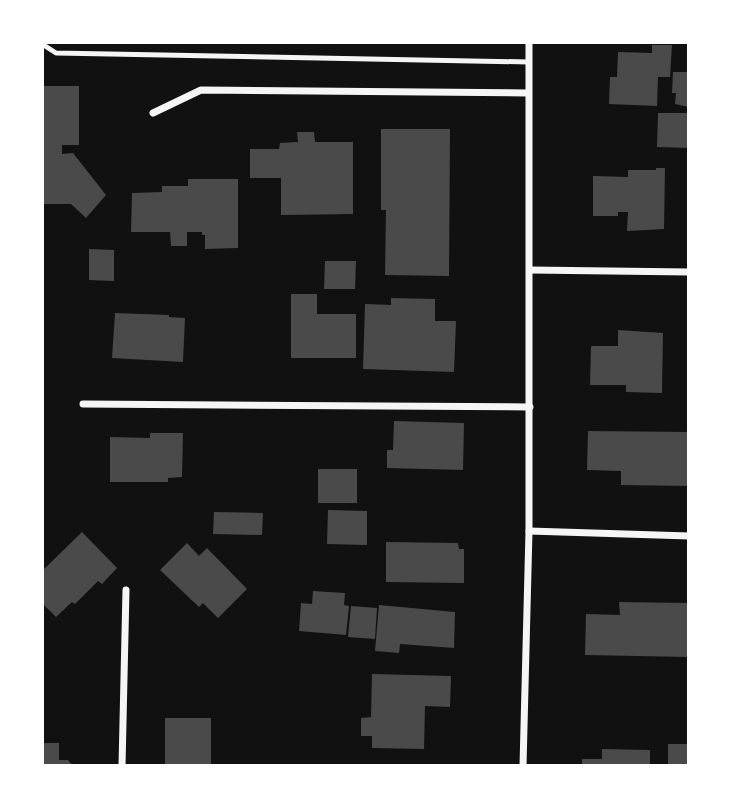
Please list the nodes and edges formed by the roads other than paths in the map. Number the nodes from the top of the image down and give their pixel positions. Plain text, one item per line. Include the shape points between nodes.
1 (529, 42) edge
2 (42, 44) edge
3 (529, 62) junction
4 (528, 93) junction
5 (153, 113) dead end
6 (530, 270) junction
7 (689, 272) edge
8 (83, 404) dead end
9 (530, 407) junction
10 (529, 531) junction
11 (689, 536) edge
12 (126, 590) dead end
13 (122, 766) edge
14 (523, 766) edge

1 - 3 street
2 - 3 lane via 55,52
3 - 4 street
4 - 5 street via 201,90
4 - 6 street
6 - 7 street
6 - 9 street
8 - 9 street
9 - 10 street
10 - 11 street
10 - 14 street
12 - 13 street

